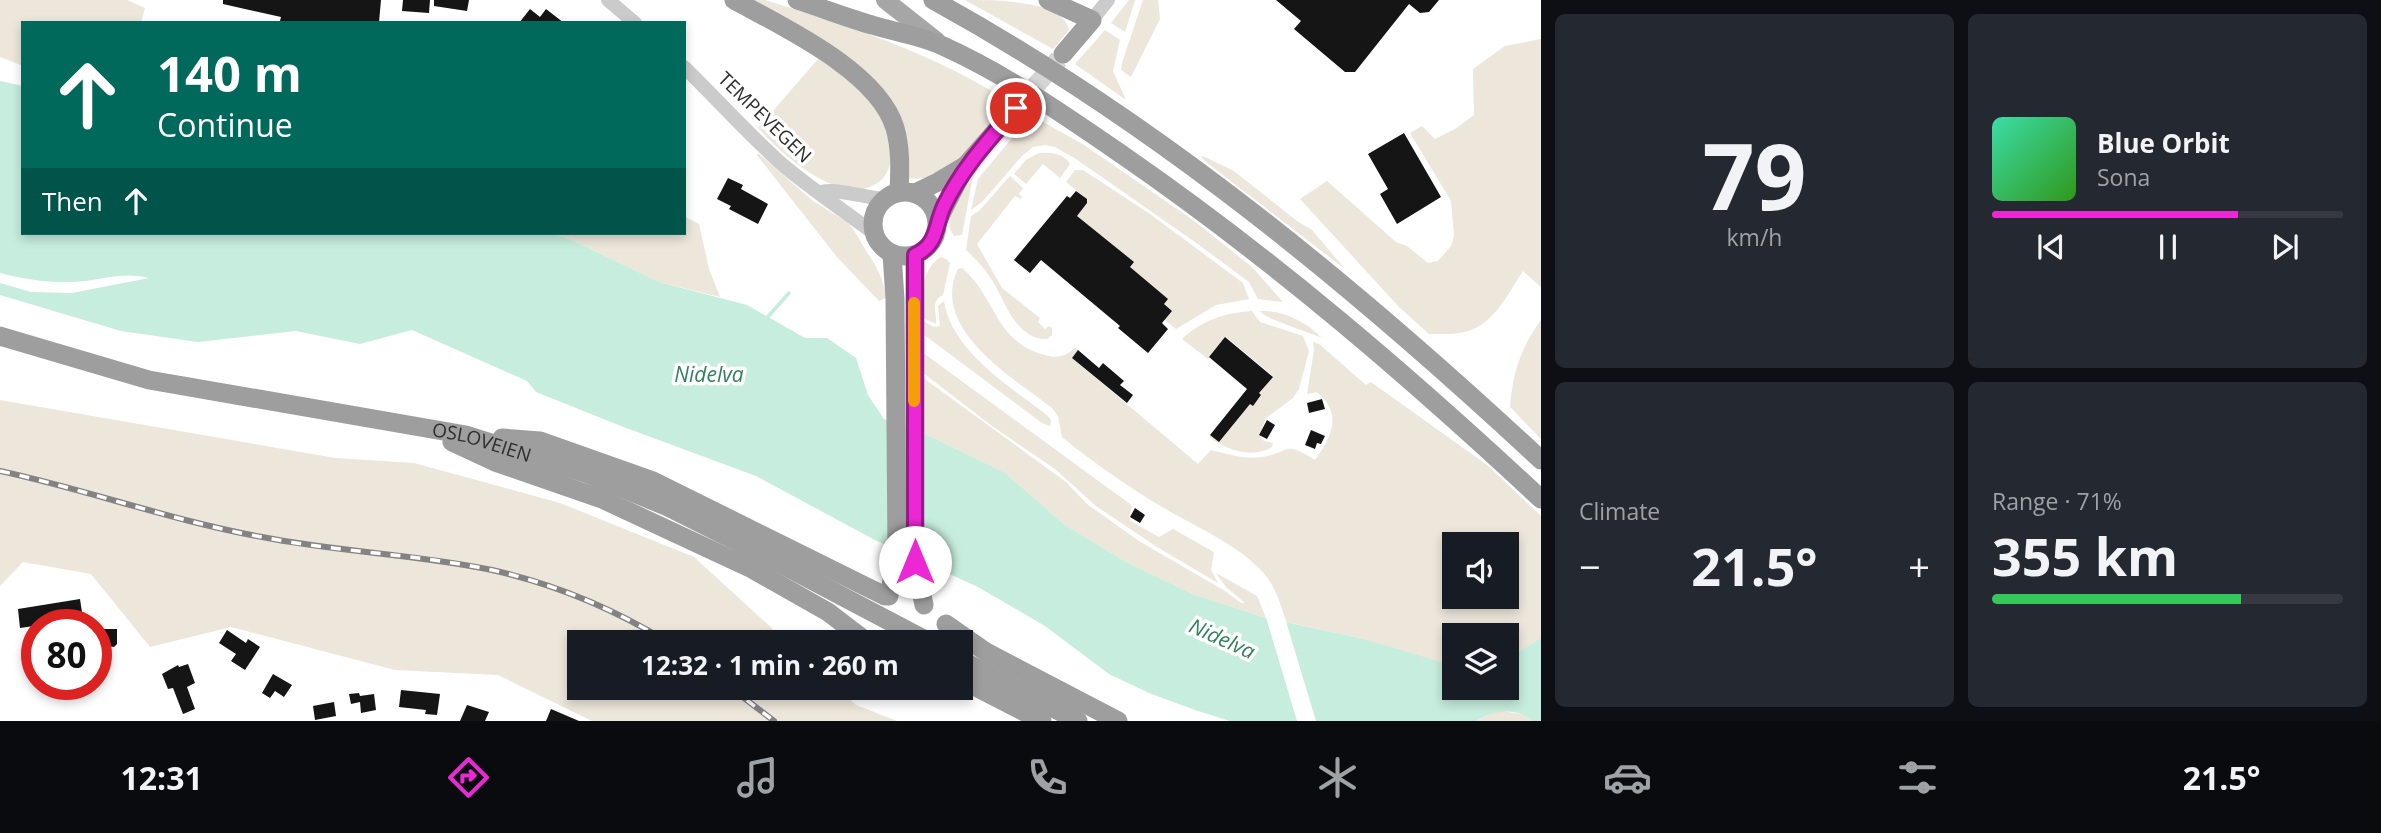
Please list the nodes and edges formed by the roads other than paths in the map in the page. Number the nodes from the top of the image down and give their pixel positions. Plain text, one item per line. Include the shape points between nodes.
1 (608, 0) edge
2 (734, 0) edge
3 (797, 0) edge
4 (885, 0) edge
5 (933, 0) edge
6 (1048, 0) edge
7 (1108, 0) edge
8 (1092, 20) junction
9 (633, 21) edge
10 (941, 44) junction
11 (1063, 54) tunnel mouth
12 (686, 69) edge
13 (1016, 108) tunnel mouth
14 (966, 165) junction
15 (821, 192) junction
16 (899, 195) junction
17 (938, 219) junction
18 (874, 233) junction
19 (892, 254) junction
20 (915, 255) junction
21 (904, 299) junction
22 (0, 336) edge
23 (420, 426) junction
24 (466, 435) junction
25 (1541, 460) edge
26 (1541, 499) edge
27 (888, 596) junction
28 (924, 605) junction
29 (857, 630) edge
30 (864, 630) edge
31 (906, 630) edge
32 (946, 630) edge
33 (973, 646) edge
34 (973, 666) edge
35 (973, 687) edge
36 (1042, 721) edge
37 (1078, 721) edge
38 (1118, 721) edge

1 - 9 street
2 - 16 highway via 840,63 874,92 894,125 901,158
3 - 10 highway
4 - 10 main road
5 - 25 highway via 1094,98 1217,185 1335,277
6 - 8 highway
7 - 8 street
8 - 11 highway
10 - 26 highway via 1081,127 1210,217 1369,345
12 - 15 street, TEMPEVEGEN via 782,164
13 - 14 highway
14 - 16 highway
14 - 17 highway
15 - 16 street, TEMPEVEGEN via 864,198
15 - 18 street, TEMPEVEGEN
16 - 17 highway via 933,206
16 - 18 highway via 875,213
17 - 20 highway via 933,241
18 - 19 highway
19 - 20 highway
19 - 21 highway
20 - 21 highway
21 - 27 highway via 897,554
21 - 28 highway via 915,562
22 - 23 highway, OSLOVEIEN via 149,380
23 - 24 highway, OSLOVEIEN
23 - 29 highway via 495,461 602,499 752,569
24 - 27 highway via 540,441 601,461 653,481
24 - 31 highway, OSLOVEIEN via 588,474 668,508
27 - 28 highway
27 - 30 highway via 869,609
28 - 32 highway via 939,616
33 - 38 highway
34 - 37 highway
35 - 36 highway

